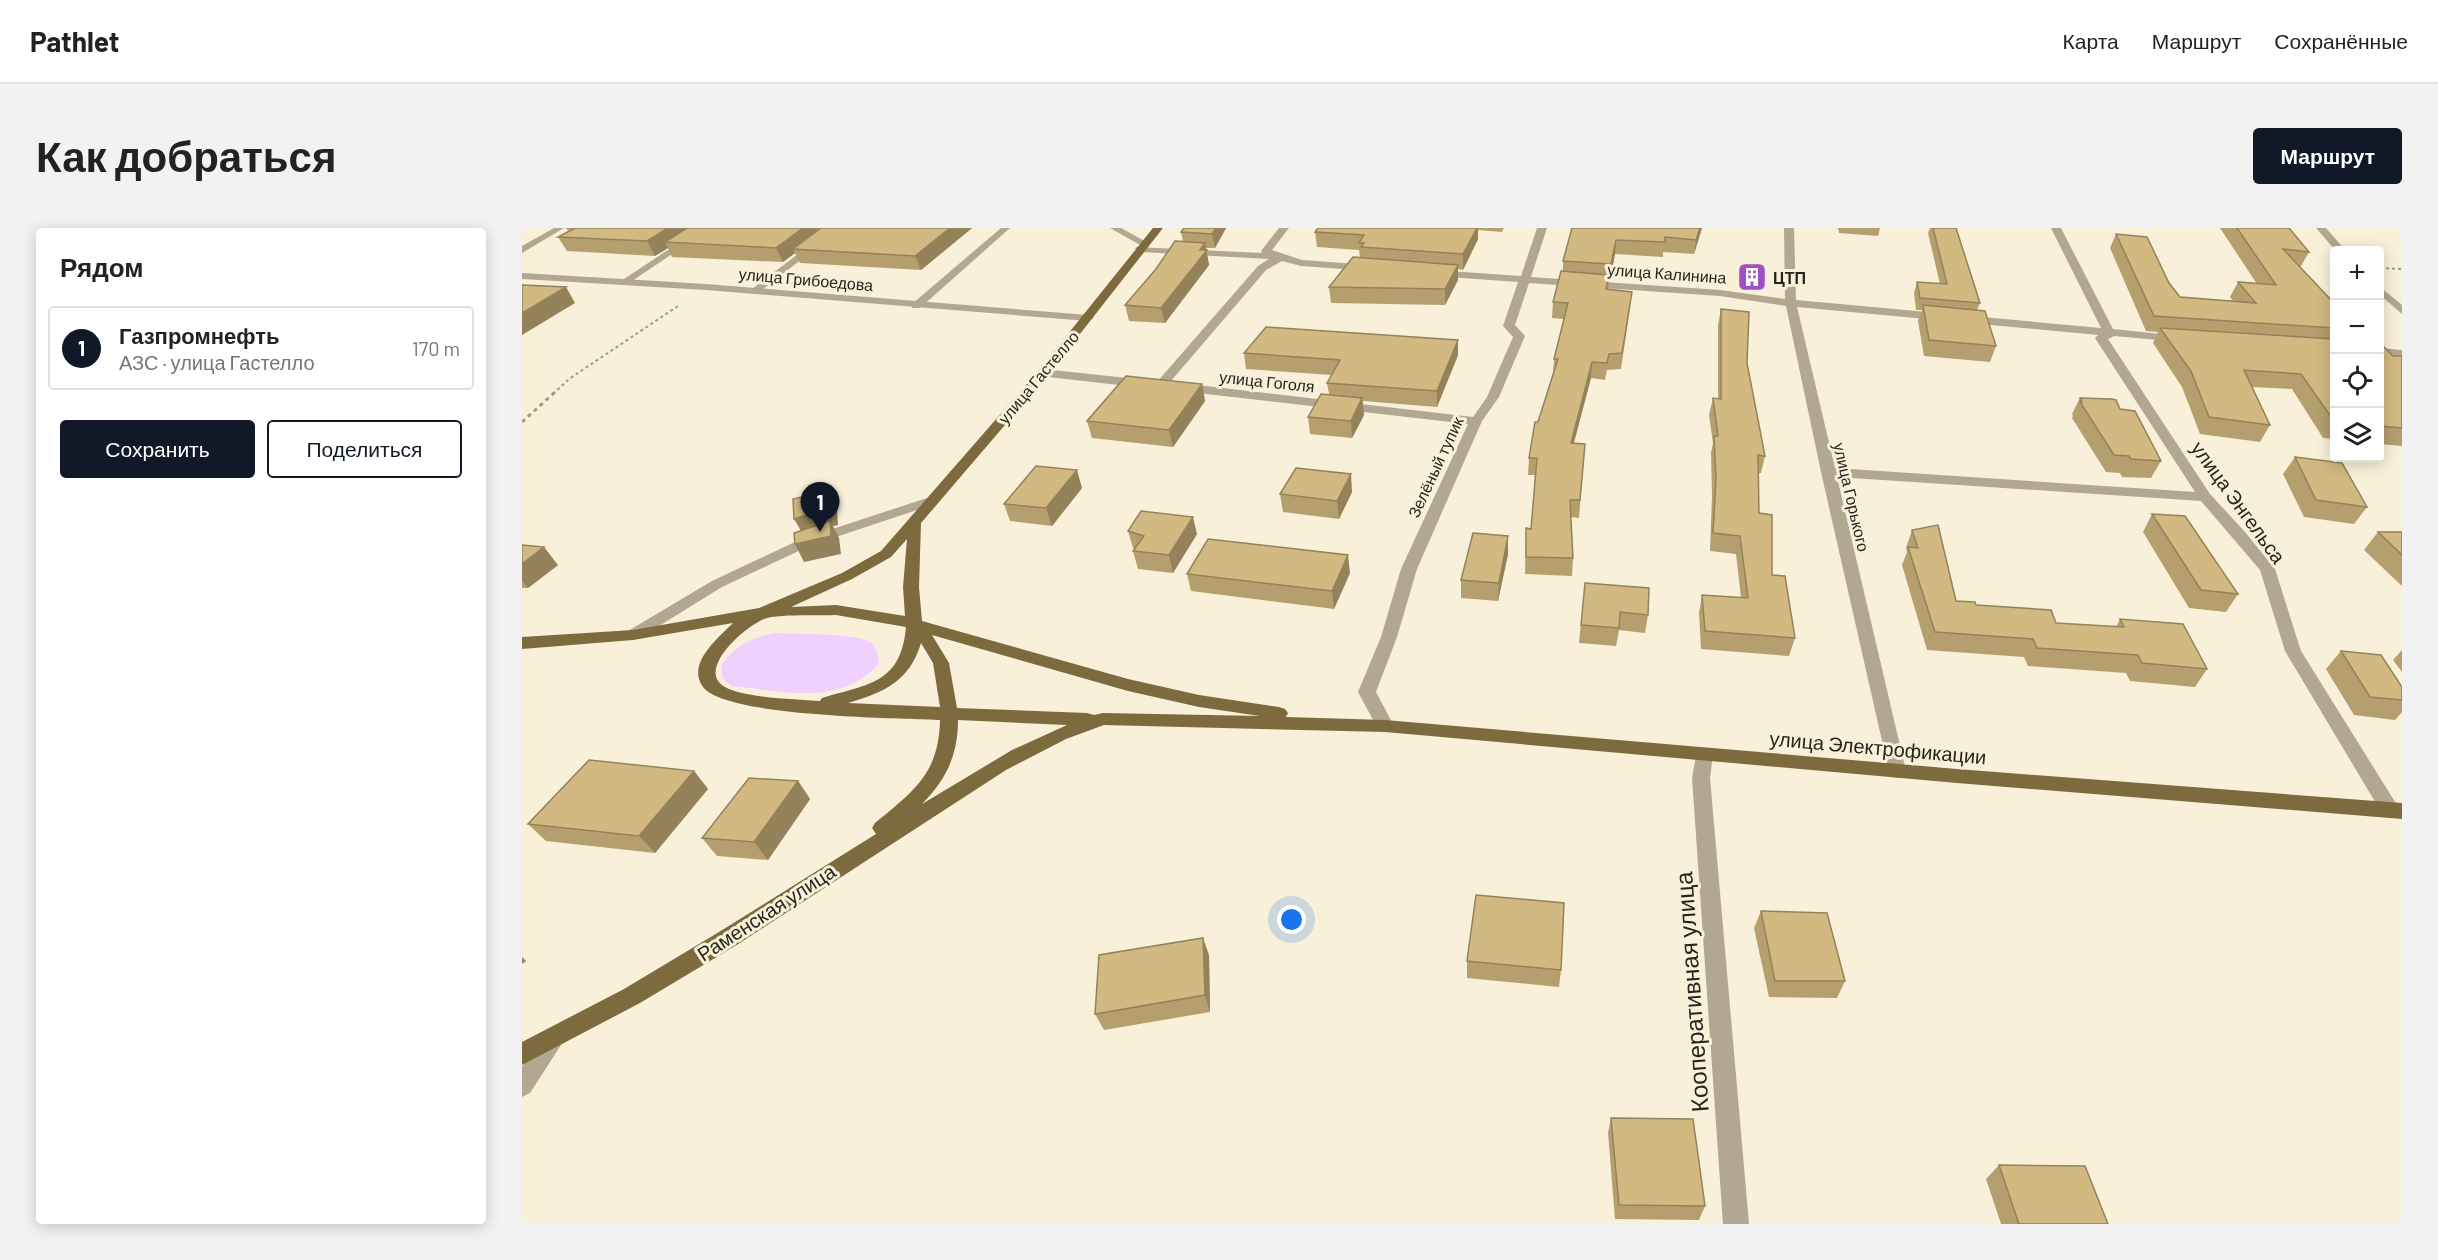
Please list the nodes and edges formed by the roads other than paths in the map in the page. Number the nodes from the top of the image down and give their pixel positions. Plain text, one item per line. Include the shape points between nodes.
1 (560, 228) edge
2 (707, 228) edge
3 (838, 228) edge
4 (1006, 228) edge
5 (1114, 228) edge
6 (1158, 228) edge
7 (1284, 228) edge
8 (1542, 228) edge
9 (1789, 228) edge
10 (2056, 228) edge
11 (2321, 228) edge
12 (2337, 246) edge
13 (1142, 247) junction
14 (522, 250) edge
15 (1281, 257) junction
16 (1379, 269) edge
17 (1423, 272) edge
18 (522, 276) edge
19 (1525, 279) junction
20 (623, 283) junction
21 (755, 291) junction
22 (2384, 295) edge
23 (1791, 303) junction
24 (916, 306) junction
25 (2402, 311) edge
26 (1088, 318) junction
27 (2110, 334) junction
28 (2193, 340) edge
29 (2384, 352) edge
30 (2402, 354) edge
31 (1043, 373) junction
32 (1161, 385) junction
33 (1476, 421) junction
34 (1828, 472) junction
35 (2205, 497) junction
36 (930, 501) junction
37 (914, 523) junction
38 (763, 613) junction
39 (914, 624) junction
40 (633, 635) junction
41 (522, 643) edge
42 (811, 706) junction
43 (947, 714) junction
44 (1103, 719) junction
45 (1352, 724) junction
46 (1385, 726) junction
47 (1704, 755) junction
48 (1897, 771) junction
49 (2396, 811) edge
50 (817, 881) junction
51 (553, 1038) junction
52 (522, 1054) edge
53 (522, 1086) edge
54 (1736, 1224) edge

1 - 14 lane
2 - 20 lane
3 - 21 lane
4 - 24 lane
5 - 13 lane
6 - 13 main road, улица Гастелло
7 - 15 street via 1266,251
8 - 19 street, Зелёный тупик
9 - 23 street, улица Горького
10 - 27 street, улица Энгельса
11 - 12 street
13 - 15 street
13 - 26 main road, улица Гастелло
15 - 16 street via 1301,263
15 - 32 street via 1262,268
17 - 19 street, улица Калинина
18 - 20 street, улица Грибоедова
19 - 23 street, улица Калинина via 1720,293
19 - 33 street, Зелёный тупик via 1509,326 1519,336 1493,397
20 - 21 street, улица Грибоедова
21 - 24 street, улица Грибоедова
22 - 25 street
23 - 27 street, улица Калинина
23 - 34 street, улица Горького
24 - 26 street, улица Грибоедова
26 - 31 main road, улица Гастелло
27 - 28 street, улица Калинина
27 - 35 street, улица Энгельса via 2102,338
29 - 30 street
31 - 32 street, улица Гоголя
31 - 36 main road, улица Гастелло
32 - 33 street, улица Гоголя
33 - 46 street, Зелёный тупик via 1409,569 1389,637 1367,692
34 - 35 street
34 - 48 street, улица Горького
35 - 49 street, улица Энгельса via 2267,569 2293,651
36 - 37 main road, улица Гастелло
36 - 40 lane via 804,543 717,584
37 - 38 main road, улица Гастелло via 877,560
37 - 39 main road
38 - 39 main road via 836,610
38 - 40 main road
38 - 42 main road via 723,642 710,660 710,684 719,692 747,700
39 - 42 main road via 909,658 899,673 878,688
39 - 43 main road, Раменская улица via 932,644 942,665
39 - 45 main road via 1128,685 1199,701
40 - 41 main road
42 - 43 main road
43 - 44 main road
43 - 50 main road, Раменская улица via 948,746 930,783 902,812
44 - 45 main road
44 - 50 main road via 1042,741 1000,764
45 - 46 main road, улица Электрофикации
46 - 47 main road, улица Электрофикации
47 - 48 main road, улица Электрофикации
47 - 54 street, Кооперативная улица via 1701,778
48 - 49 main road, улица Электрофикации
50 - 51 main road, Раменская улица via 632,996
51 - 52 main road, Раменская улица
51 - 53 lane

